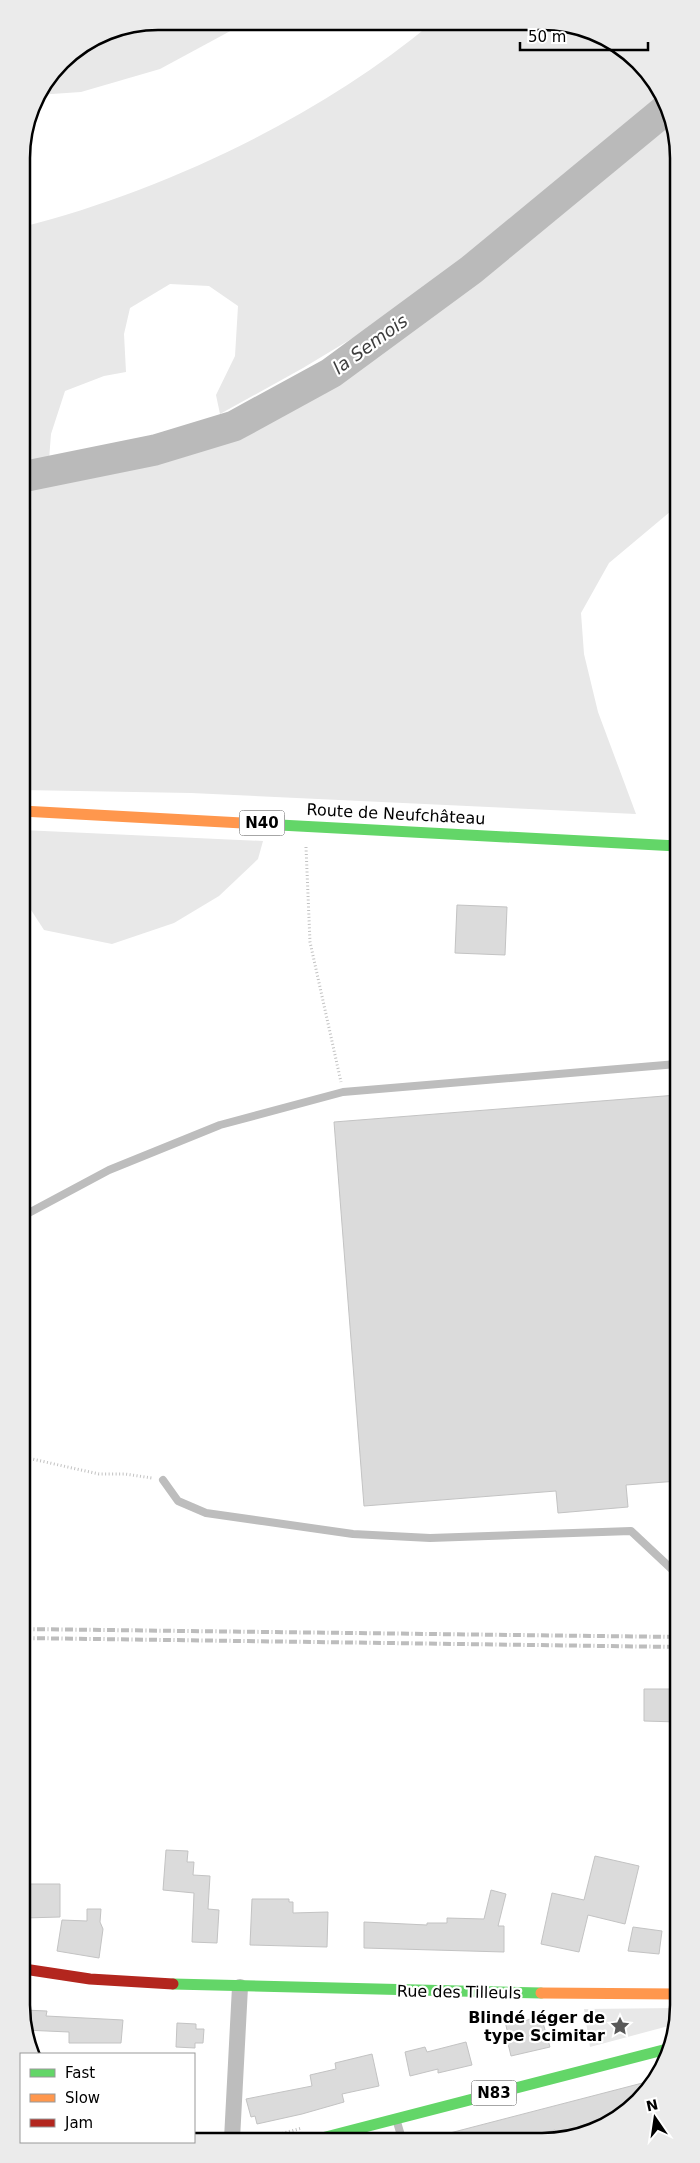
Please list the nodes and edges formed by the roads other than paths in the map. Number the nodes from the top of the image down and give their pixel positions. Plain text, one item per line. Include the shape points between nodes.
1 (30, 811) edge
2 (670, 846) edge
3 (670, 1065) edge
4 (30, 1212) edge
5 (163, 1480) road end
6 (670, 1567) edge
7 (30, 1970) edge
8 (240, 1987) junction
9 (670, 1994) edge
10 (661, 2050) edge
11 (397, 2118) junction
12 (232, 2133) edge
13 (342, 2133) edge
14 (401, 2133) edge

1 - 2 main road, Route de Neufchâteau / N40
3 - 4 lane via 343,1092 220,1125 110,1170
5 - 6 lane via 178,1501 206,1513 353,1534 430,1538 631,1530
7 - 8 main road, Rue des Tilleuls via 107,1980
8 - 9 main road, Rue des Tilleuls
8 - 12 street
10 - 11 main road, N83
11 - 13 main road, N83
11 - 14 lane

